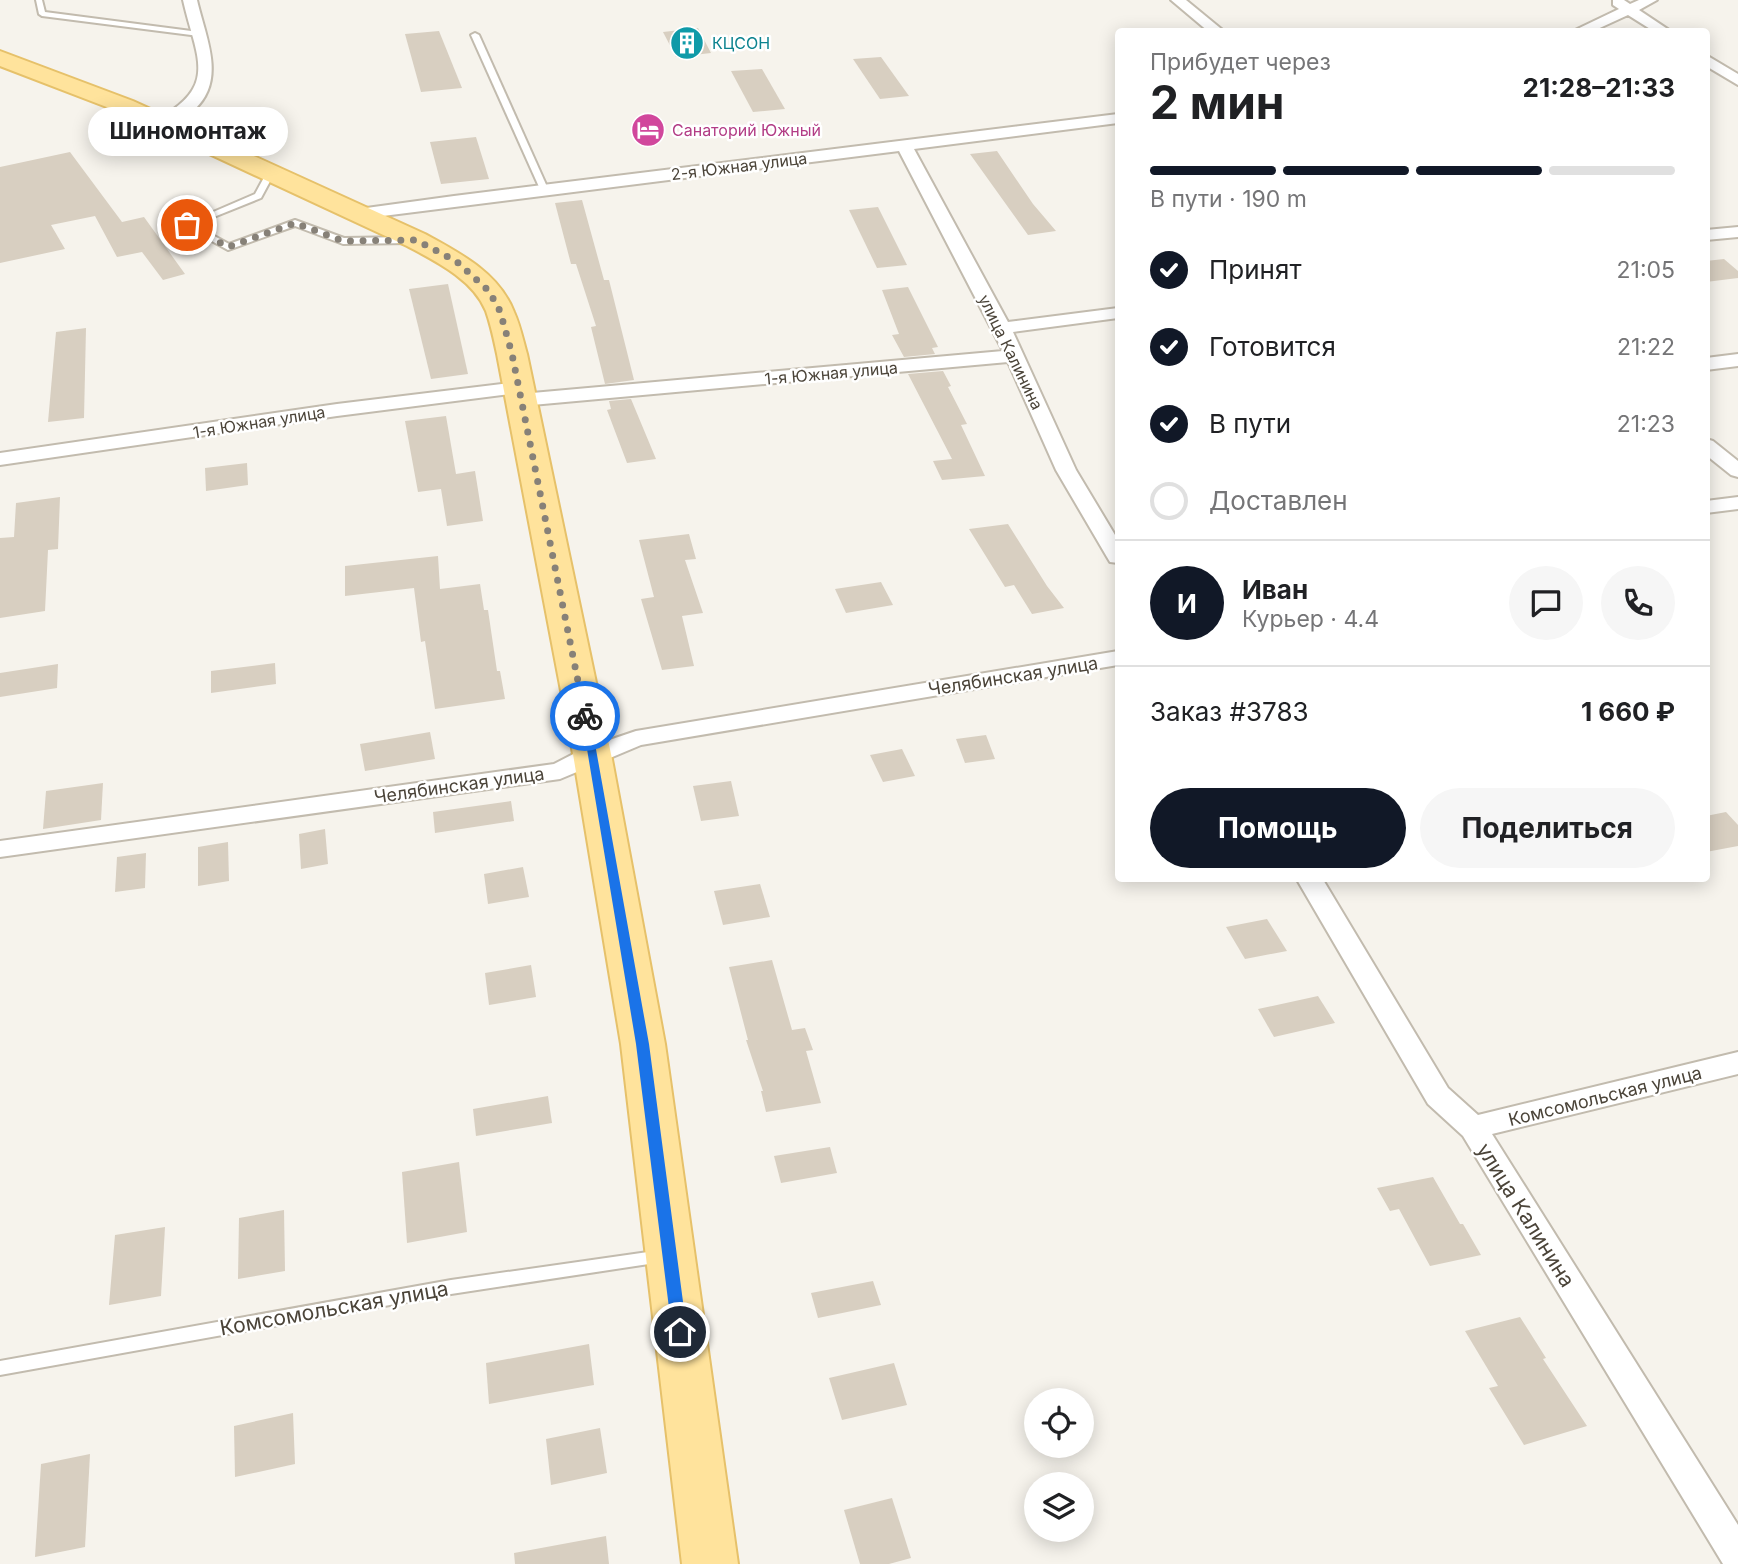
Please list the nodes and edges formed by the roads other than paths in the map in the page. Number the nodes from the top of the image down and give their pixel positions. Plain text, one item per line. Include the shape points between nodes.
1 (39, 0) edge
2 (190, 0) edge
3 (1178, 0) edge
4 (1614, 0) edge
5 (1650, 0) edge
6 (1629, 7) junction
7 (1213, 28) edge
8 (1586, 28) edge
9 (1659, 28) edge
10 (199, 34) junction
11 (475, 35) dead end
12 (0, 58) edge
13 (1710, 62) edge
14 (1738, 81) edge
15 (1115, 118) edge
16 (161, 122) junction
17 (905, 147) junction
18 (271, 172) junction
19 (544, 189) junction
20 (359, 214) junction
21 (1738, 232) edge
22 (1710, 235) edge
23 (416, 240) junction
24 (1115, 313) edge
25 (1002, 328) junction
26 (1015, 356) junction
27 (1738, 360) edge
28 (1710, 364) edge
29 (520, 394) junction
30 (1710, 448) edge
31 (0, 459) edge
32 (1738, 471) edge
33 (1738, 503) edge
34 (1710, 506) edge
35 (1115, 552) edge
36 (1115, 658) edge
37 (592, 754) junction
38 (0, 849) edge
39 (1311, 882) edge
40 (1738, 1063) edge
41 (1473, 1128) junction
42 (670, 1255) junction
43 (0, 1368) edge
44 (1738, 1557) edge
45 (710, 1564) edge

1 - 10 lane via 42,15
2 - 10 street
3 - 7 street
4 - 6 street
5 - 6 street
6 - 8 street
6 - 9 street
10 - 16 street via 207,62 204,87 183,114
11 - 19 lane
12 - 16 main road
13 - 14 street
15 - 17 street, 2-я Южная улица
16 - 18 main road
17 - 19 street, 2-я Южная улица
17 - 25 street, улица Калинина
18 - 20 main road
18 - 23 lane via 258,196 187,225 228,247 295,223 343,241
19 - 20 street, 2-я Южная улица
20 - 23 main road
21 - 22 street
23 - 29 main road via 456,261 489,291 500,311
24 - 25 street
25 - 26 street, улица Калинина
26 - 29 street, 1-я Южная улица
26 - 35 street, улица Калинина via 1066,470
27 - 28 street
29 - 31 street, 1-я Южная улица via 337,410
29 - 37 main road
30 - 32 street
33 - 34 street
36 - 37 street, Челябинская улица via 636,738
37 - 38 street, Челябинская улица via 560,771
37 - 42 main road via 643,1044
39 - 41 street, улица Калинина via 1438,1096
40 - 41 street, Комсомольская улица
41 - 44 street, улица Калинина
42 - 43 lane, Комсомольская улица via 450,1287
42 - 45 main road

